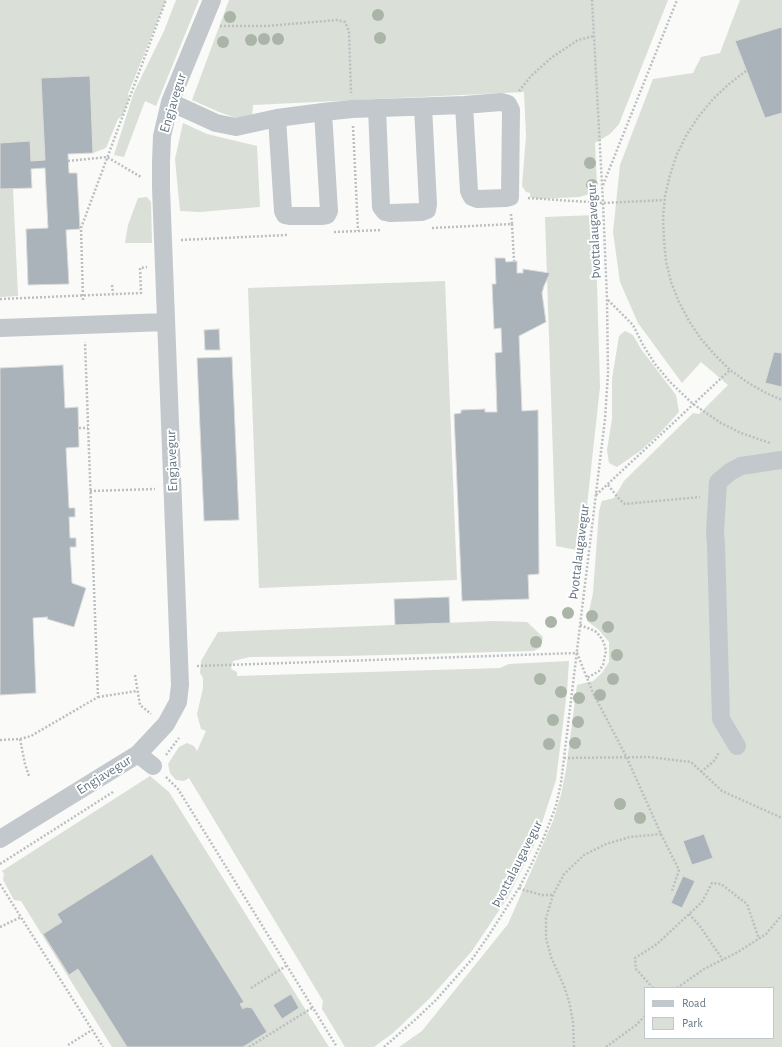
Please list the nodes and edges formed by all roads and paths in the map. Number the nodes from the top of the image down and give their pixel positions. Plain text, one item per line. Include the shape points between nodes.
1 (166, 0) edge
2 (212, 0) edge
3 (592, 0) edge
4 (677, 0) edge
5 (213, 26) dead end
6 (594, 36) junction
7 (746, 71) dead end
8 (170, 102) junction
9 (508, 104) junction
10 (464, 106) junction
11 (423, 107) junction
12 (377, 108) junction
13 (352, 109) junction
14 (323, 112) junction
15 (277, 118) junction
16 (107, 157) junction
17 (68, 161) dead end
18 (141, 177) dead end
19 (602, 186) junction
20 (510, 196) junction
21 (665, 200) junction
22 (603, 203) junction
23 (512, 224) junction
24 (427, 228) dead end
25 (389, 230) dead end
26 (358, 231) junction
27 (327, 233) dead end
28 (288, 235) dead end
29 (180, 240) dead end
30 (514, 261) dead end
31 (151, 267) dead end
32 (112, 285) dead end
33 (113, 294) junction
34 (83, 296) junction
35 (0, 299) edge
36 (84, 300) dead end
37 (607, 300) junction
38 (166, 322) junction
39 (0, 328) edge
40 (85, 338) dead end
41 (730, 370) junction
42 (782, 400) edge
43 (693, 404) junction
44 (79, 428) dead end
45 (88, 428) junction
46 (775, 444) dead end
47 (782, 460) edge
48 (608, 485) junction
49 (173, 488) junction
50 (90, 491) junction
51 (596, 496) junction
52 (717, 500) junction
53 (580, 625) junction
54 (577, 653) junction
55 (198, 666) dead end
56 (135, 674) dead end
57 (587, 678) junction
58 (137, 691) junction
59 (98, 697) junction
60 (166, 724) junction
61 (20, 739) junction
62 (0, 740) edge
63 (736, 746) dead end
64 (138, 754) junction
65 (626, 756) junction
66 (564, 758) junction
67 (715, 760) dead end
68 (153, 766) joint
69 (701, 772) junction
70 (29, 776) dead end
71 (782, 818) edge
72 (661, 834) junction
73 (0, 839) edge
74 (0, 884) edge
75 (519, 888) junction
76 (672, 891) dead end
77 (553, 895) junction
78 (689, 914) junction
79 (782, 914) edge
80 (20, 917) junction
81 (0, 927) edge
82 (758, 939) junction
83 (723, 960) junction
84 (286, 966) junction
85 (652, 987) edge
86 (678, 987) edge
87 (251, 988) dead end
88 (312, 1008) junction
89 (644, 1017) edge
90 (92, 1030) junction
91 (68, 1045) dead end
92 (103, 1047) edge
93 (249, 1047) edge
94 (337, 1047) edge
95 (384, 1047) edge
96 (574, 1047) edge
97 (606, 1047) edge

1 - 16 path
2 - 8 street, Engjavegur
3 - 6 path, Þvottalaugavegur
4 - 19 path
5 - 13 path via 267,26 337,20 346,22 349,31
6 - 9 path via 578,40 551,58 531,76
6 - 19 path, Þvottalaugavegur
7 - 21 path via 713,99 691,128 670,175
8 - 15 street via 216,123 236,127
8 - 38 street, Engjavegur via 162,136 161,162
9 - 10 street via 501,102
9 - 20 street via 511,110
10 - 11 street
10 - 20 street via 469,191 472,197 477,199
11 - 12 street
11 - 12 street via 427,210 390,213 381,207
12 - 13 street
13 - 14 street
13 - 26 path
14 - 15 street
14 - 15 street via 329,211 327,215 321,216 291,216 285,215 283,211
16 - 17 path
16 - 18 path
16 - 34 path via 81,228
19 - 22 path, Þvottalaugavegur
20 - 22 path
20 - 23 path
21 - 22 path
21 - 41 path via 663,218 666,261 674,288 689,321 714,355
22 - 37 path, Þvottalaugavegur
23 - 24 path
23 - 30 path
25 - 26 path
26 - 27 path
28 - 29 path
31 - 33 path via 140,268 142,293
32 - 33 path
33 - 34 path
34 - 35 path
34 - 36 path
37 - 43 path via 633,325 656,364
37 - 51 path, Þvottalaugavegur via 608,372
38 - 39 street
38 - 49 street, Engjavegur
40 - 45 path
41 - 42 path
41 - 43 path
43 - 46 path via 741,433
43 - 48 path
44 - 45 path
45 - 50 path
47 - 52 street via 741,466 730,472 718,482
48 - 51 path
48 - 52 path via 625,504 699,497
49 - 50 path
49 - 60 street, Engjavegur via 180,685 178,702
50 - 59 path
51 - 53 path, Þvottalaugavegur
52 - 63 street via 714,532 721,719
53 - 54 path, Þvottalaugavegur
53 - 57 path via 595,631 604,643 606,651 599,671
54 - 55 path
54 - 57 path
54 - 66 path, Þvottalaugavegur
56 - 58 path
57 - 65 path
58 - 59 path
58 - 60 path via 140,705
59 - 61 path via 31,736
60 - 64 street, Engjavegur
61 - 62 path
61 - 70 path
64 - 68 street
64 - 73 street, Engjavegur
65 - 66 path
65 - 69 path via 691,762
65 - 72 path
66 - 75 path, Þvottalaugavegur via 556,806
67 - 69 path
68 - 84 path via 178,789
69 - 71 path via 722,791
72 - 76 path via 679,870
72 - 77 path via 630,837 606,844 584,855 564,874
74 - 80 path
75 - 77 path via 542,895
75 - 95 path, Þvottalaugavegur via 490,935 455,979
77 - 96 path via 546,918 546,938 569,1001
78 - 82 path via 702,902 712,883 721,884 747,904
78 - 83 path
78 - 85 path via 657,944 635,958 636,969
79 - 82 path via 766,934
80 - 81 path
80 - 90 path
82 - 83 path
83 - 86 path via 704,969
84 - 87 path
84 - 88 path
88 - 93 path
88 - 94 path
89 - 97 path
90 - 91 path
90 - 92 path

